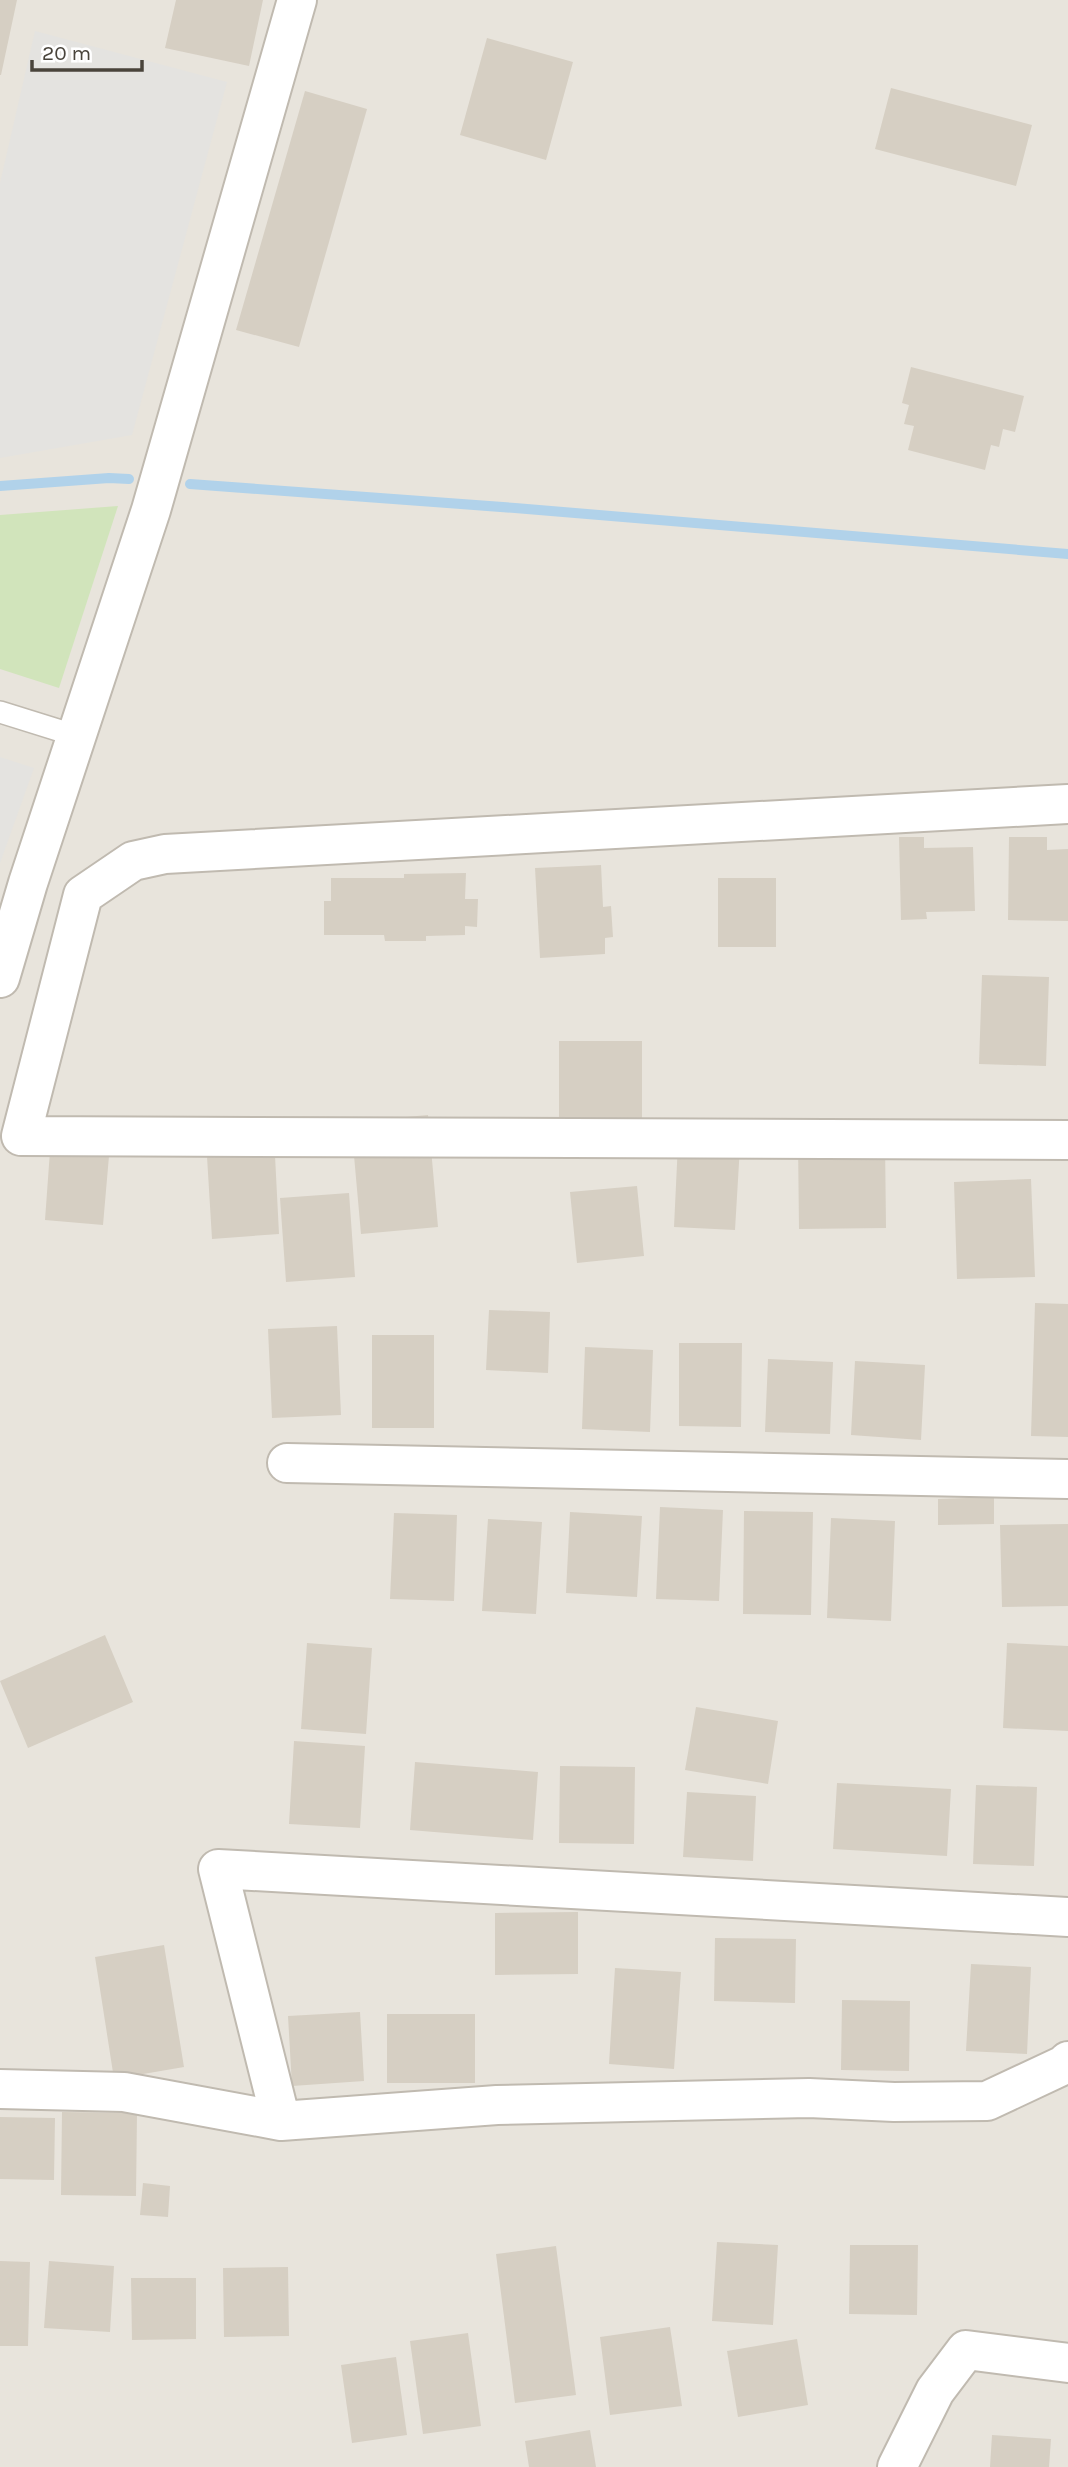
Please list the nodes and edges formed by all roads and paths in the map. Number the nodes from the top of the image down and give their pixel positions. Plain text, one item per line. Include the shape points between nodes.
1 (297, 0) edge
2 (0, 712) edge
3 (77, 736) junction
4 (1068, 804) edge
5 (0, 978) edge
6 (1068, 1140) edge
7 (287, 1463) dead end
8 (1068, 1479) edge
9 (1068, 1917) edge
10 (1068, 2061) edge
11 (0, 2089) edge
12 (281, 2122) junction
13 (1068, 2363) edge
14 (897, 2467) edge

1 - 3 street via 151,510
2 - 3 lane
3 - 5 street
4 - 6 street via 179,853 133,860 83,895 21,1136
7 - 8 street
9 - 12 street via 218,1869
10 - 12 street via 987,2101 809,2098 497,2105
11 - 12 street via 124,2092
13 - 14 street via 966,2350 935,2390

